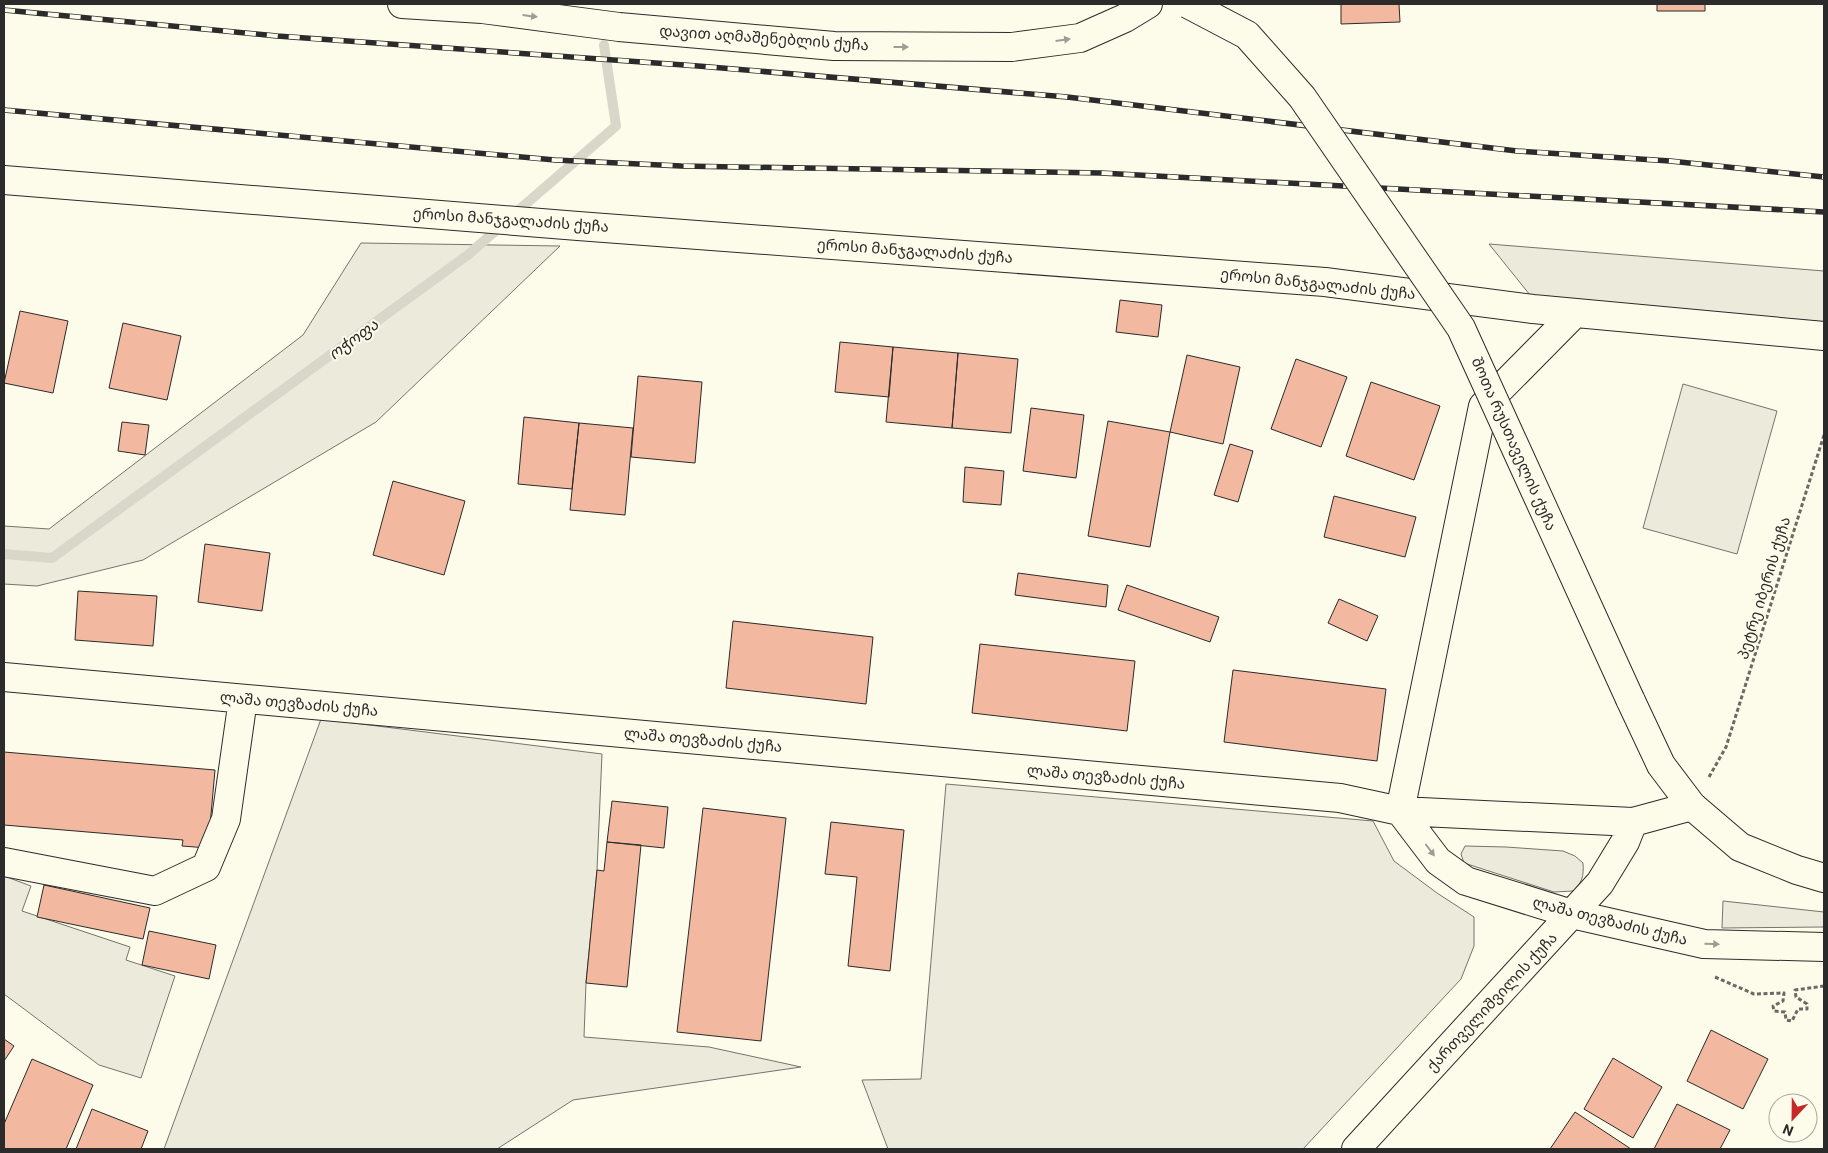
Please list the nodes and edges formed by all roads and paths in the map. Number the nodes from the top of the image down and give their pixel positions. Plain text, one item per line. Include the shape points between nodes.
1 (402, 4) edge
2 (1148, 4) edge
3 (1188, 4) edge
4 (488, 7) edge
5 (4, 180) edge
6 (1575, 313) junction
7 (1824, 336) edge
8 (1824, 435) edge
9 (4, 677) edge
10 (243, 699) junction
11 (1726, 747) dead end
12 (1692, 806) junction
13 (1400, 811) junction
14 (1633, 822) junction
15 (4, 862) edge
16 (1824, 878) edge
17 (1572, 914) junction
18 (1704, 944) junction
19 (1824, 947) edge
20 (1824, 986) edge
21 (1356, 1149) edge

1 - 4 street, დავით აღმაშენებლის ქუჩა
4 -> 2 street, დავით აღმაშენებლის ქუჩა via 619,27 834,46 1012,47 1080,38
3 - 12 street, შოთა რუსთაველის ქუჩა, bridge via 1247,35 1302,96 1461,328 1661,765
5 - 6 street, ეროსი მანჯგალაძის ქუჩა via 1325,282
6 - 7 street, ეროსი მანჯგალაძის ქუჩა
6 - 13 street via 1483,406
8 - 11 path, პეტრე იბერის ქუჩა
9 - 10 street, ლაშა თევზაძის ქუჩა
10 - 13 street, ლაშა თევზაძის ქუჩა via 1330,797
10 - 15 street via 226,819 206,867 155,891
12 - 14 street, ლაშა თევზაძის ქუჩა
12 - 16 street, შოთა რუსთაველის ქუჩა via 1740,847
13 - 14 street, ლაშა თევზაძის ქუჩა
13 -> 17 street, ლაშა თევზაძის ქუჩა via 1438,861 1466,881
14 - 17 street, ქართველიშვილის ქუჩა via 1600,883
17 - 18 street, ლაშა თევზაძის ქუჩა
17 - 21 street, ქართველიშვილის ქუჩა
18 -> 19 street, ლაშა თევზაძის ქუჩა
18 - 20 path via 1707,974 1754,994 1784,993 1783,1001 1773,1006 1774,1011 1785,1012 1786,1020 1792,1021 1798,1009 1807,1009 1806,1004 1796,997 1796,990

